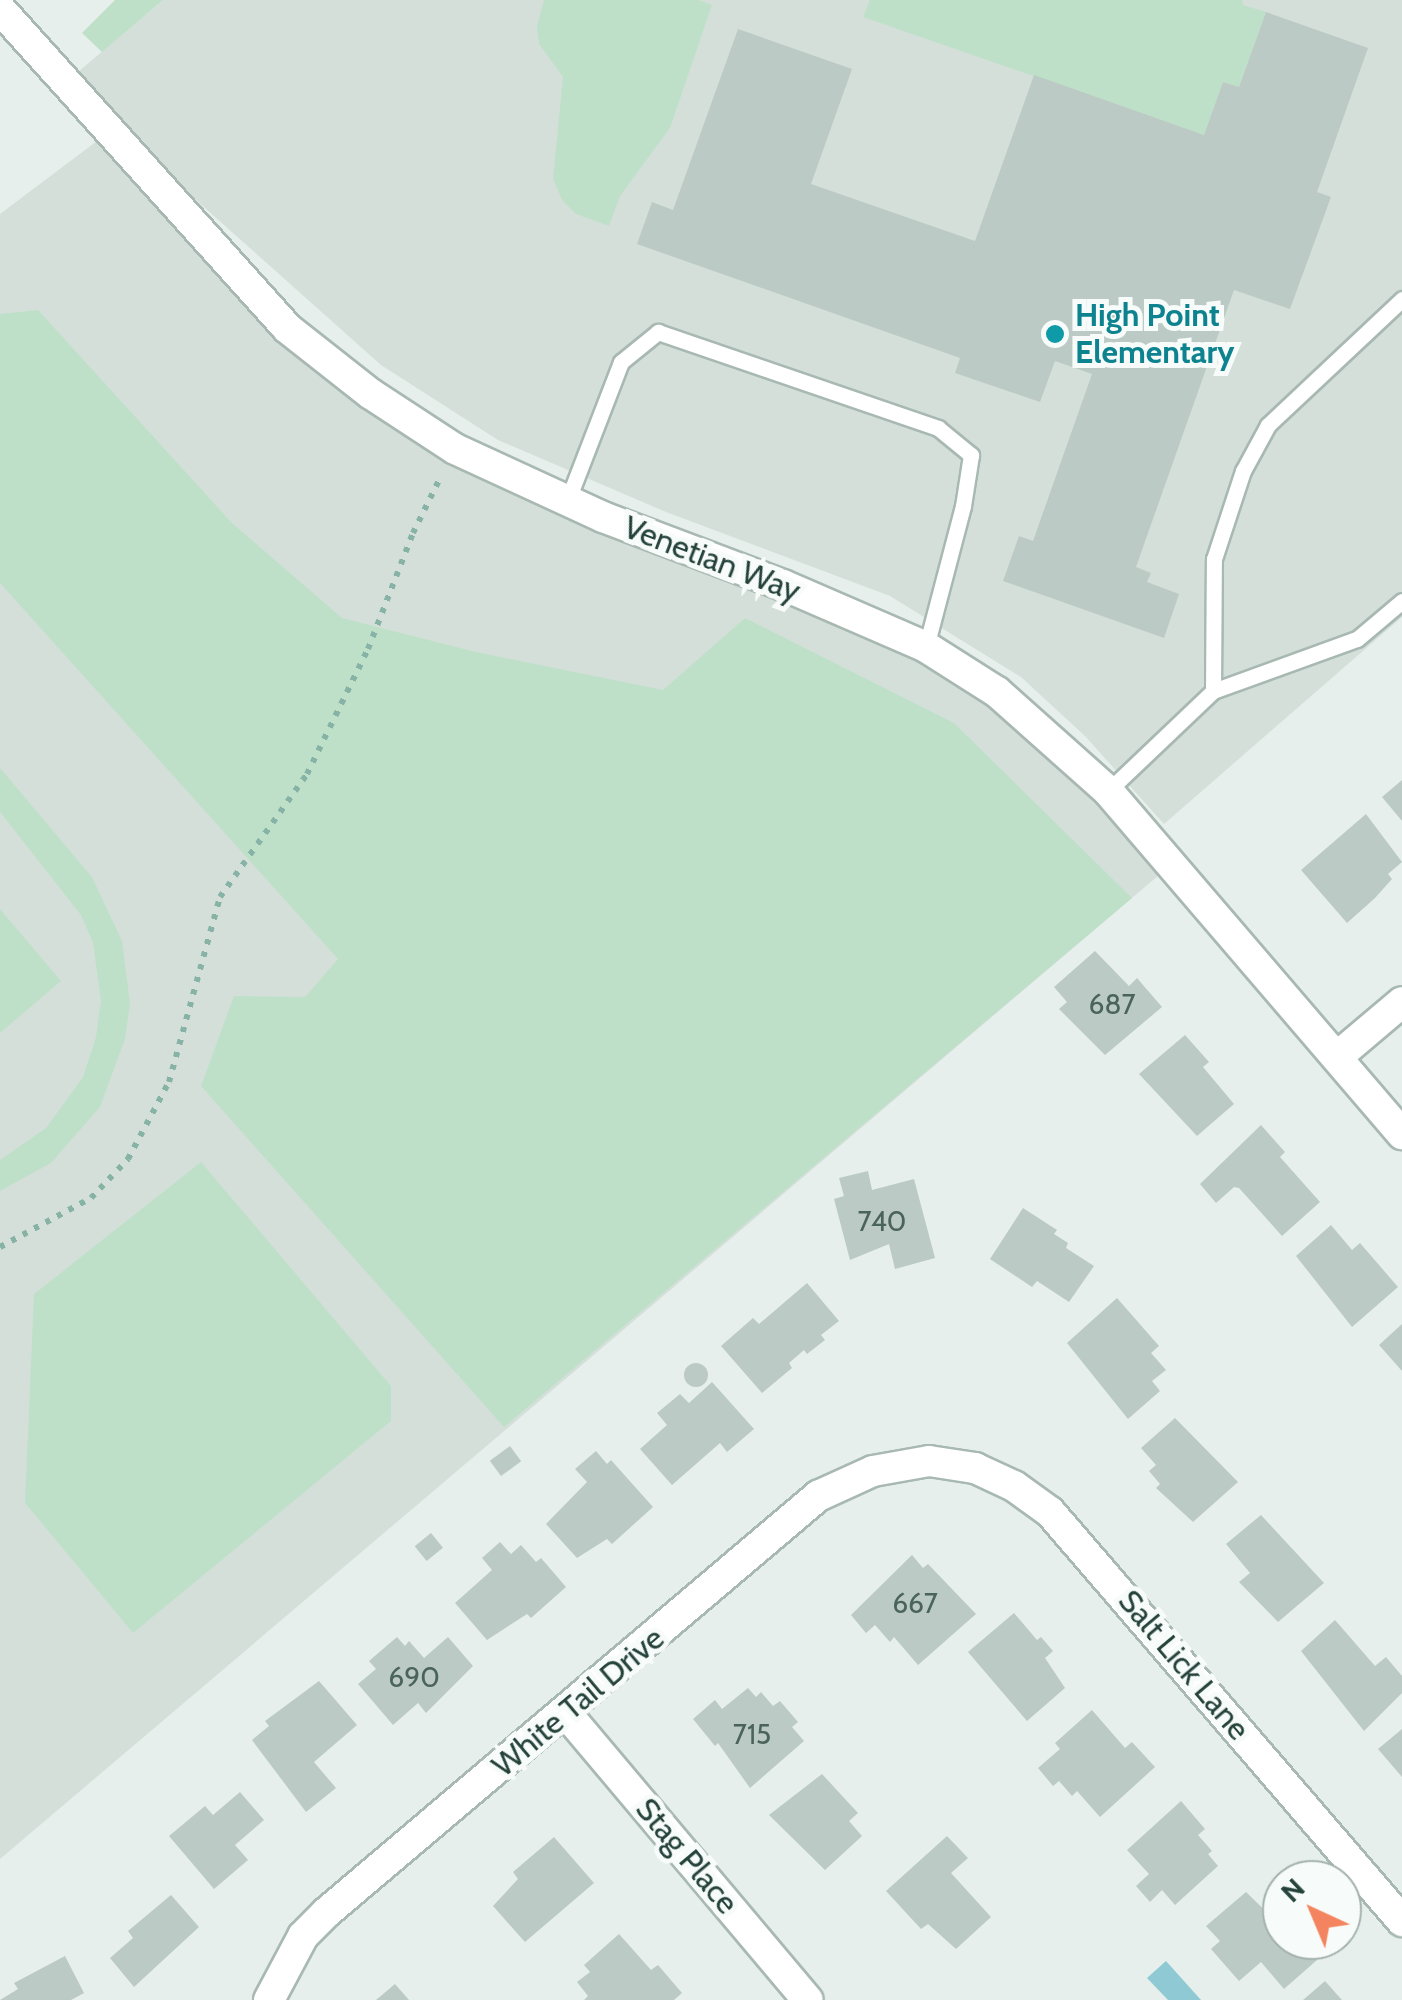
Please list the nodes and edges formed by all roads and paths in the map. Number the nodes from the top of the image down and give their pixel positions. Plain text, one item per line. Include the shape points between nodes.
1 (0, 10) edge
2 (1402, 299) edge
3 (455, 449) junction
4 (567, 502) junction
5 (1402, 601) edge
6 (926, 648) junction
7 (1214, 691) junction
8 (1108, 791) junction
9 (1402, 1002) edge
10 (1337, 1057) junction
11 (1402, 1134) edge
12 (0, 1246) edge
13 (929, 1461) joint
14 (566, 1713) junction
15 (1402, 1921) edge
16 (269, 2000) edge
17 (808, 2000) edge

1 - 3 street, Venetian Way via 287,328 370,394
2 - 7 lane via 1268,425 1243,471 1214,559
3 - 4 street, Venetian Way
3 - 12 path via 307,774 220,897 169,1082 128,1159 91,1198
4 - 6 street, Venetian Way
4 - 6 lane via 621,362 658,332 938,428 971,455
5 - 7 lane via 1356,639
6 - 8 street, Venetian Way via 997,692
7 - 8 lane
8 - 10 street, Venetian Way
9 - 10 street
10 - 11 street, Venetian Way
13 - 14 street, White Tail Drive via 872,1471 818,1496
13 - 15 street, Salt Lick Lane via 976,1468 1050,1512
14 - 16 street, White Tail Drive via 303,1936
14 - 17 street, Stag Place

